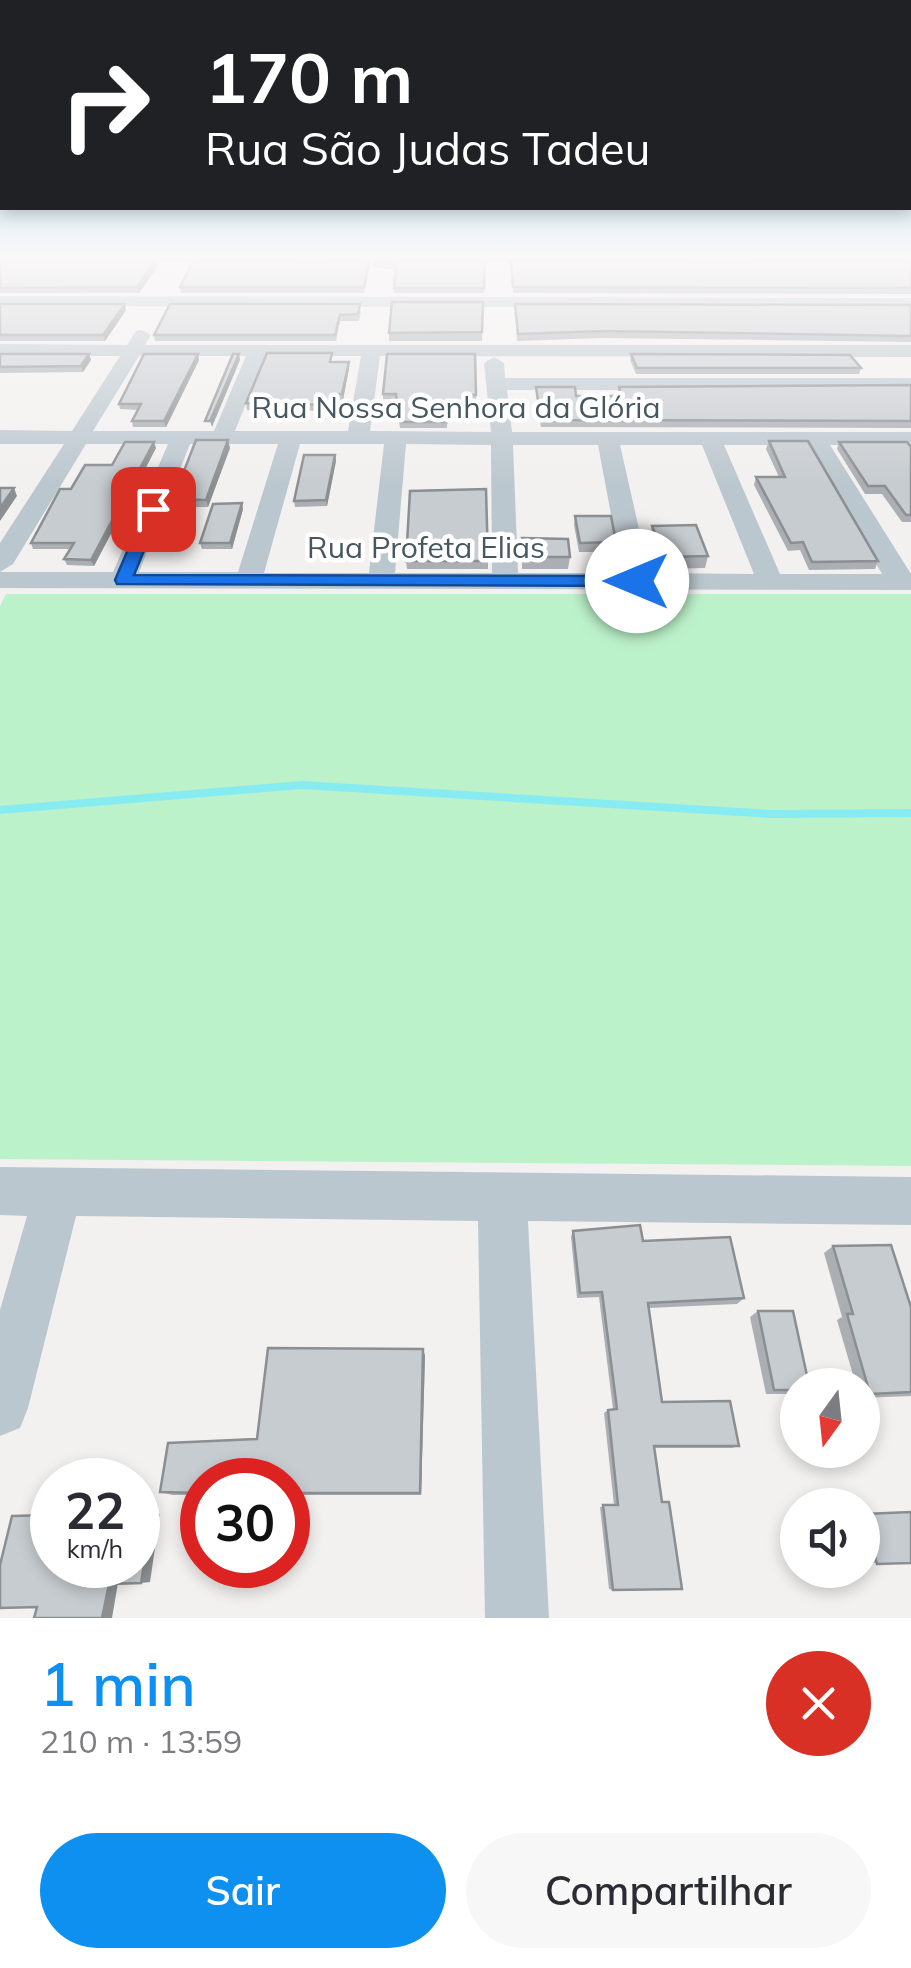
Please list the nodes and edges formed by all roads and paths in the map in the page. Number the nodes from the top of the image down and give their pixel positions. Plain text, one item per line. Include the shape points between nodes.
1 (143, 333) edge
2 (463, 333) edge
3 (492, 333) edge
4 (574, 333) edge
5 (840, 333) edge
6 (132, 350) junction
7 (258, 350) junction
8 (372, 350) junction
9 (854, 351) junction
10 (911, 351) edge
11 (4, 354) edge
12 (498, 384) junction
13 (880, 384) junction
14 (911, 384) edge
15 (900, 410) edge
16 (0, 437) edge
17 (76, 437) junction
18 (182, 437) junction
19 (222, 437) junction
20 (290, 438) junction
21 (358, 438) junction
22 (396, 438) junction
23 (502, 438) junction
24 (608, 438) junction
25 (710, 439) junction
26 (815, 439) junction
27 (911, 439) edge
28 (0, 564) edge
29 (0, 580) edge
30 (123, 580) junction
31 (249, 580) junction
32 (381, 581) junction
33 (505, 581) junction
34 (637, 581) junction
35 (770, 582) junction
36 (905, 582) edge
37 (0, 1192) edge
38 (58, 1192) junction
39 (502, 1197) junction
40 (911, 1201) edge
41 (0, 1408) edge
42 (516, 1618) edge

1 - 6 street
2 - 8 street
3 - 12 street
4 - 9 street
5 - 9 street
6 - 7 street
6 - 11 street
6 - 17 street
7 - 8 street
7 - 19 street
8 - 21 street
9 - 10 street
9 - 13 street
12 - 13 street
12 - 23 street
13 - 14 street
13 - 15 street
16 - 17 street, Rua Nossa Senhora da Glória
17 - 18 street, Rua Nossa Senhora da Glória
17 - 28 street
18 - 19 street, Rua Nossa Senhora da Glória
18 - 30 street
19 - 20 street, Rua Nossa Senhora da Glória
20 - 21 street, Rua Nossa Senhora da Glória
20 - 31 street
21 - 22 street, Rua Nossa Senhora da Glória
22 - 23 street, Rua Nossa Senhora da Glória
22 - 32 street
23 - 24 street, Rua Nossa Senhora da Glória
23 - 33 street
24 - 25 street, Rua Nossa Senhora da Glória
24 - 34 street
25 - 26 street, Rua Nossa Senhora da Glória
25 - 35 street
26 - 27 street, Rua Nossa Senhora da Glória
26 - 36 street
29 - 30 street, Rua Profeta Elias
30 - 31 street, Rua Profeta Elias
31 - 32 street, Rua Profeta Elias
32 - 33 street, Rua Profeta Elias
33 - 34 street, Rua Profeta Elias
34 - 35 street, Rua Profeta Elias
35 - 36 street, Rua Profeta Elias
37 - 38 street
38 - 39 street
38 - 41 street
39 - 40 street
39 - 42 street

